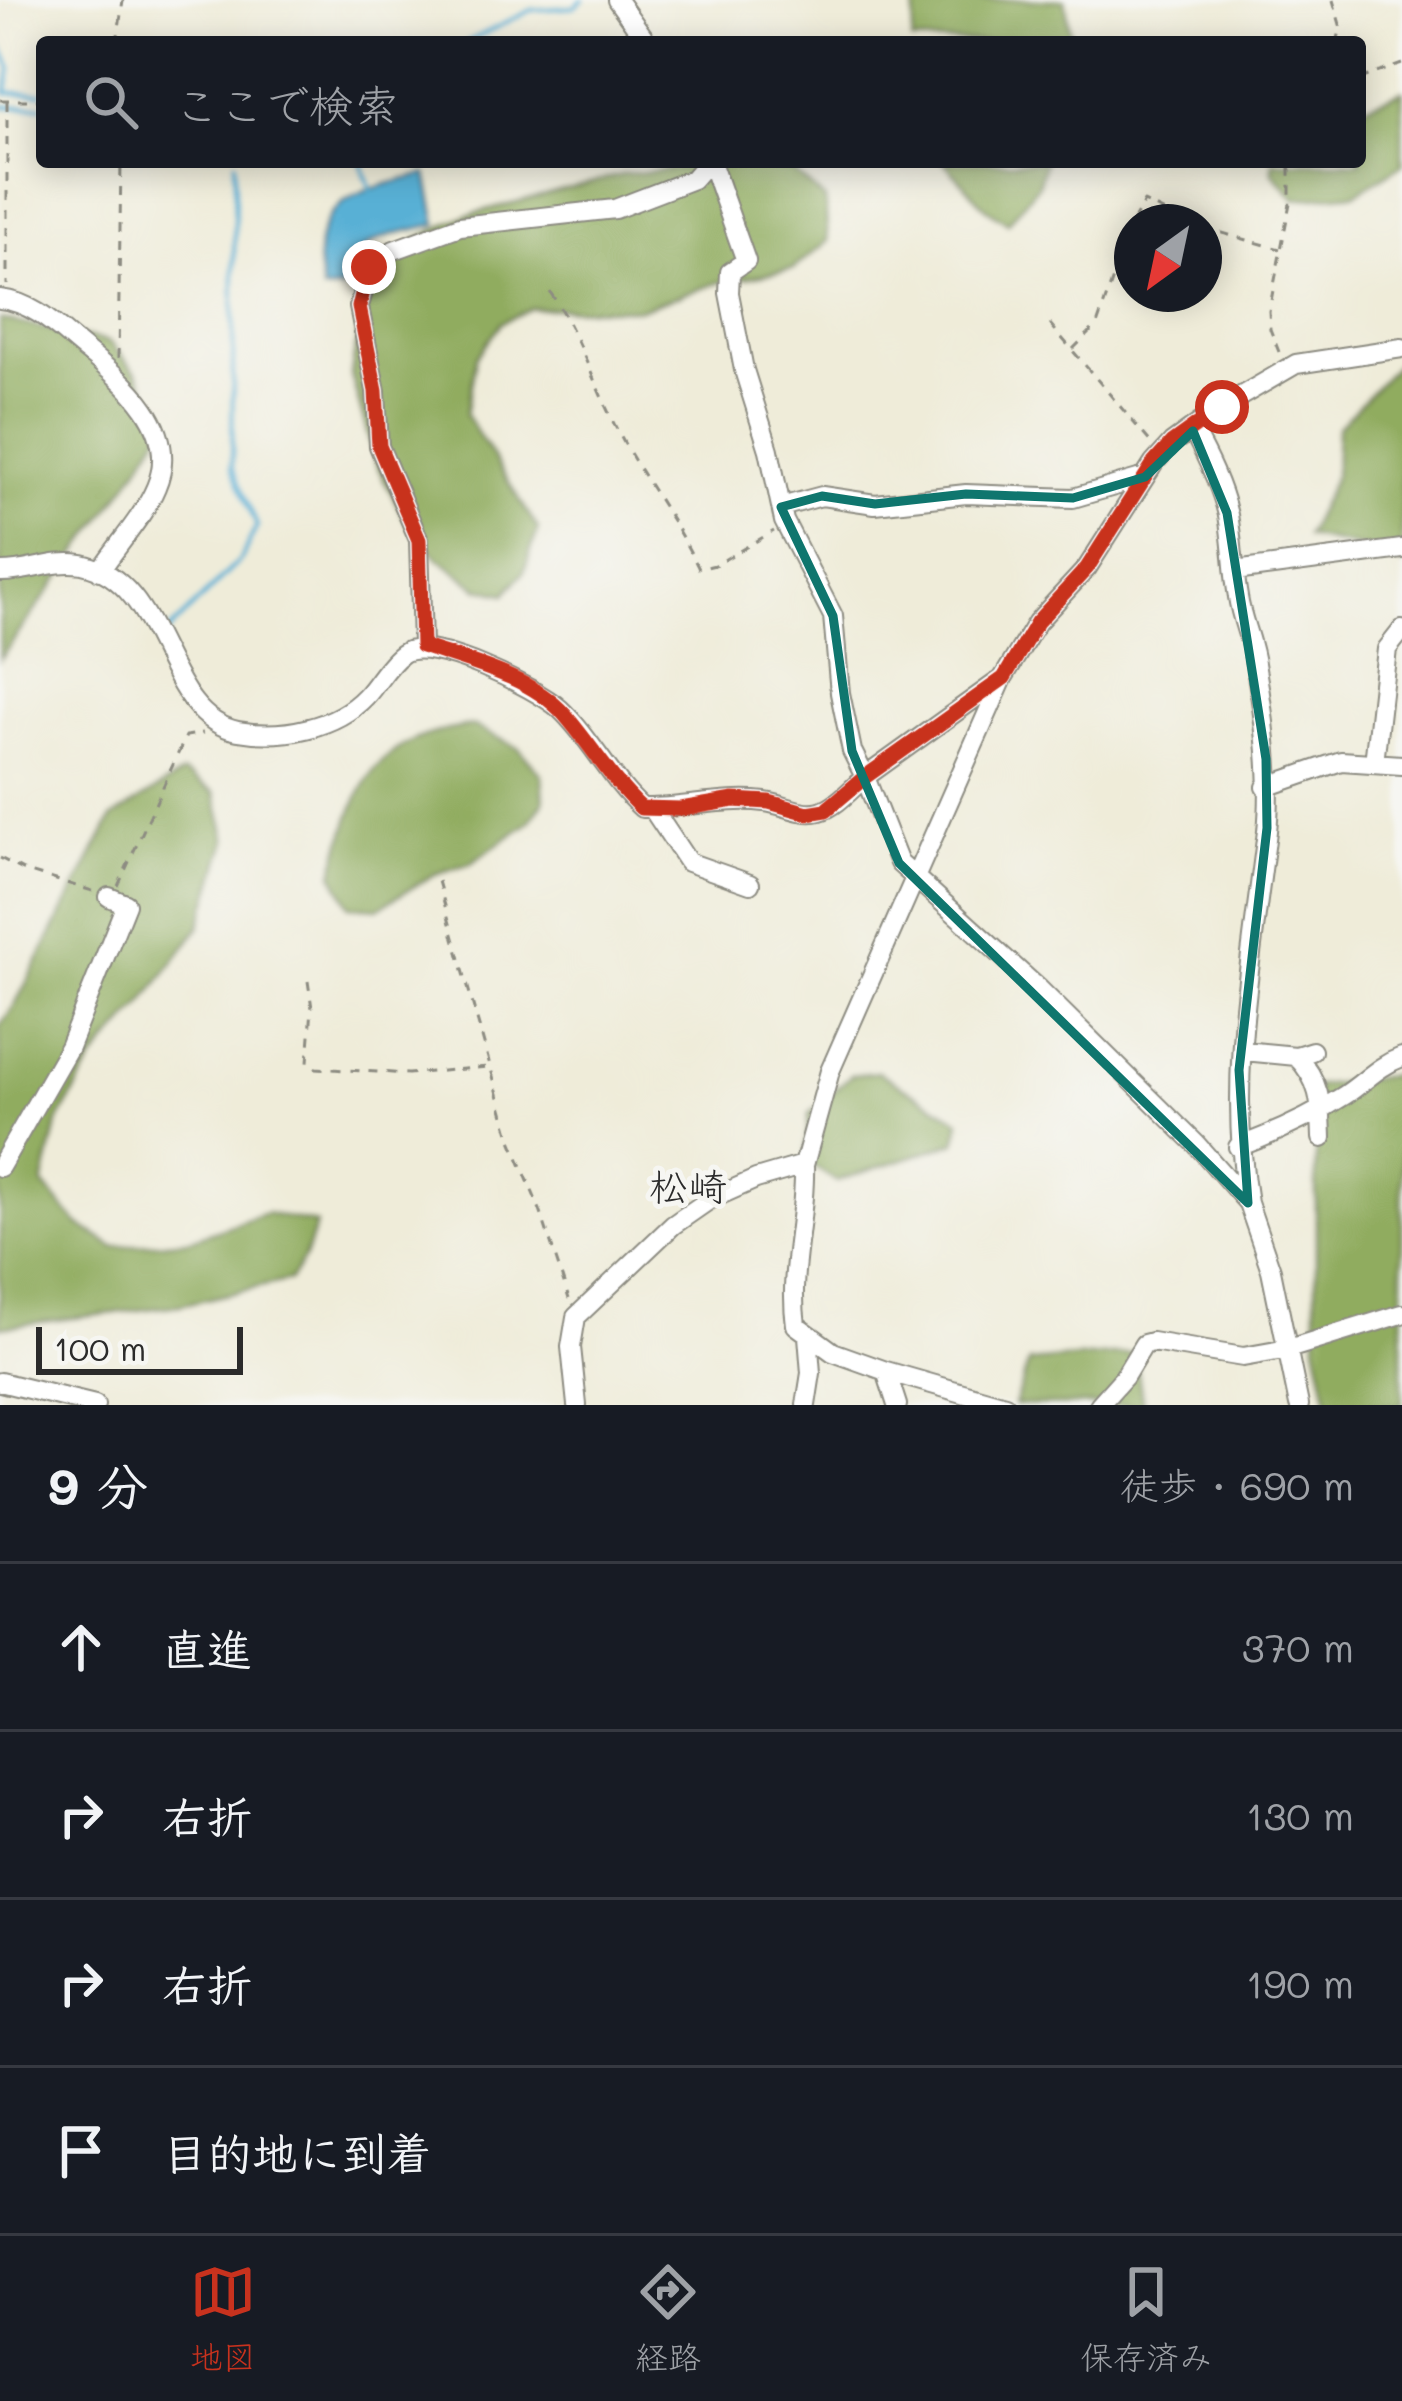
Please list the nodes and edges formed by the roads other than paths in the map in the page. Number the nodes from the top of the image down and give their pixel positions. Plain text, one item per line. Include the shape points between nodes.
1 (617, 0) edge
2 (643, 36) edge
3 (704, 168) edge
4 (712, 168) edge
5 (3, 299) edge
6 (1402, 348) edge
7 (1193, 431) junction
8 (1145, 477) junction
9 (784, 516) junction
10 (1402, 549) edge
11 (100, 571) junction
12 (0, 572) edge
13 (1235, 572) junction
14 (1402, 630) edge
15 (422, 646) junction
16 (1004, 678) junction
17 (1374, 763) junction
18 (1402, 764) edge
19 (865, 777) junction
20 (1266, 788) junction
21 (652, 808) junction
22 (915, 879) junction
23 (750, 884) dead end
24 (109, 897) road end
25 (1244, 1051) junction
26 (1402, 1058) edge
27 (1321, 1108) junction
28 (1322, 1138) dead end
29 (1238, 1147) junction
30 (804, 1165) junction
31 (0, 1167) edge
32 (1248, 1203) junction
33 (1402, 1315) edge
34 (808, 1336) junction
35 (1288, 1349) junction
36 (886, 1370) junction
37 (0, 1382) edge
38 (94, 1405) edge
39 (577, 1405) edge
40 (806, 1405) edge
41 (897, 1405) edge
42 (1005, 1405) edge
43 (1099, 1405) edge
44 (1299, 1405) edge

1 - 2 street
3 - 15 street via 615,208 460,226 369,267 359,307 379,446 419,540
4 - 9 street via 746,261 730,272 728,293
5 - 11 street via 32,308 118,376 155,421 163,454 157,485
6 - 7 street via 1327,356 1287,370
7 - 8 street
7 - 13 street via 1227,513
8 - 9 street via 1072,499 966,494 875,504 822,496
8 - 16 street
9 - 19 street via 833,616 840,693
10 - 13 street
11 - 12 street via 59,563
11 - 15 street via 118,578 140,606 198,705 238,731 291,731 333,720 403,653
13 - 20 street via 1260,696
14 - 17 street via 1387,649
15 - 21 street via 522,683 561,710 622,790
16 - 19 street
16 - 22 street
17 - 18 street
17 - 20 street via 1341,761
19 - 21 street via 826,810 808,813 734,800
19 - 22 street via 890,846
20 - 25 street
21 - 23 street via 688,862
22 - 30 street via 830,1071
22 - 32 street via 1039,989
24 - 31 street via 126,904 69,1047
25 - 27 street via 1304,1053
25 - 29 street
26 - 27 street
27 - 28 street
27 - 29 street
29 - 32 street
30 - 34 street via 792,1301 796,1325
30 - 39 street via 709,1200 576,1317
32 - 35 street
33 - 35 street
34 - 36 street
34 - 40 street
35 - 43 street via 1244,1357 1152,1342
35 - 44 street
36 - 41 street
36 - 42 street
37 - 38 street

